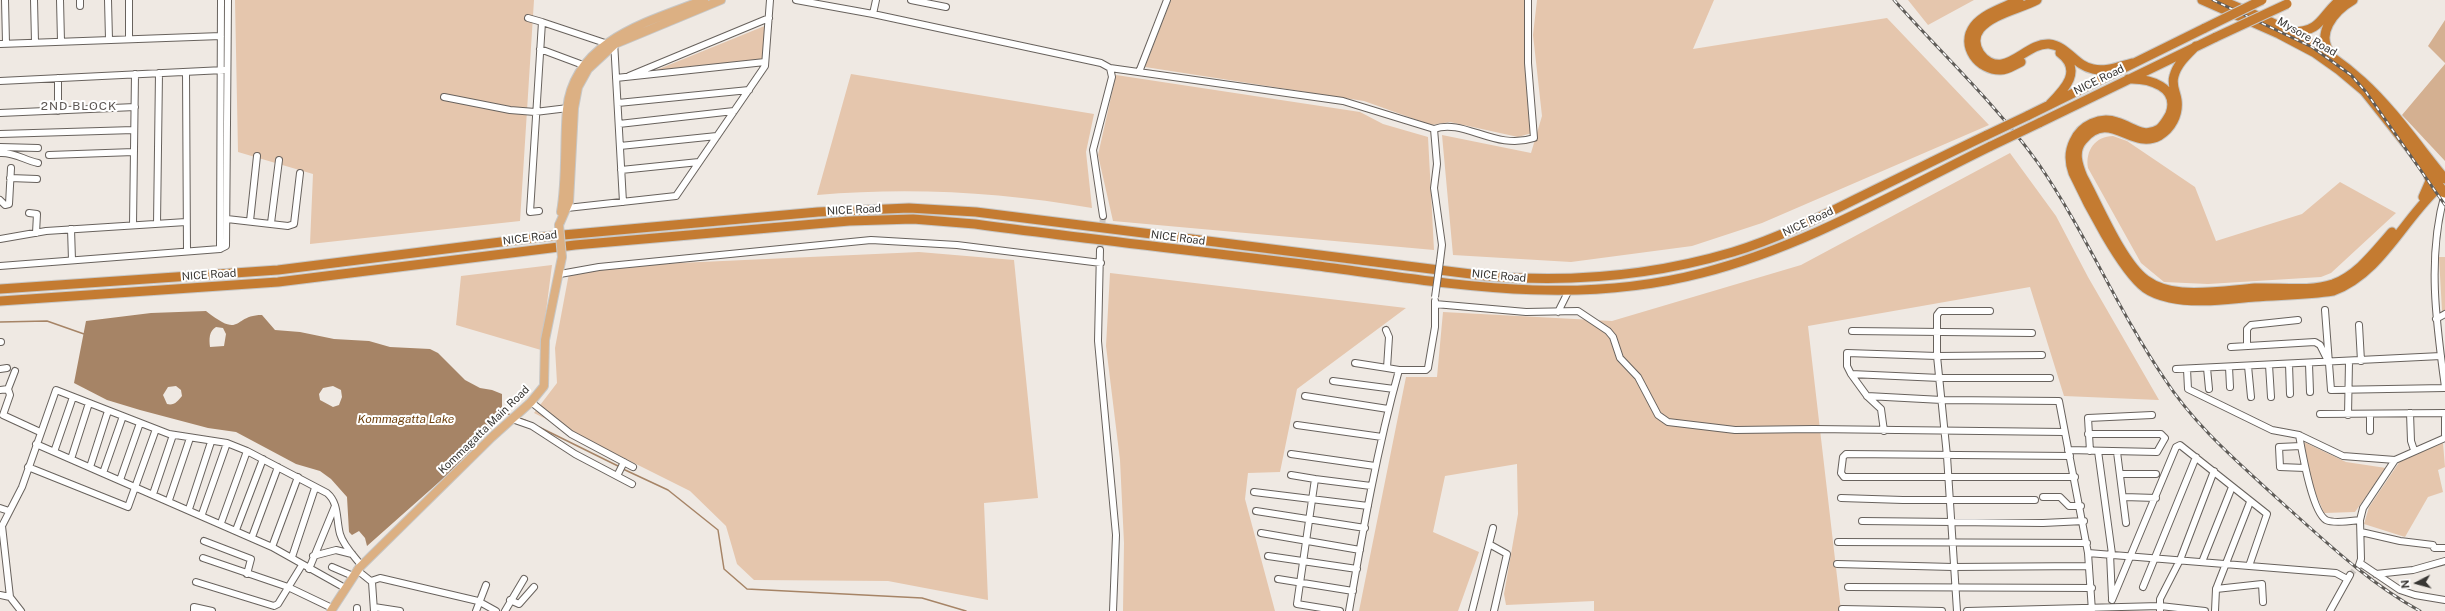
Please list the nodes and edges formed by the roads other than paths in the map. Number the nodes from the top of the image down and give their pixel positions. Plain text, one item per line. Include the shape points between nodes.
1 (5, 0) edge
2 (34, 0) edge
3 (60, 0) edge
4 (108, 0) edge
5 (129, 0) edge
6 (221, 0) edge
7 (228, 0) edge
8 (704, 0) edge
9 (721, 0) edge
10 (770, 0) edge
11 (796, 0) edge
12 (876, 0) edge
13 (911, 0) edge
14 (1167, 0) edge
15 (1528, 0) edge
16 (2019, 0) edge
17 (2037, 0) edge
18 (2202, 0) edge
19 (2262, 0) edge
20 (2340, 0) edge
21 (2353, 0) edge
22 (2225, 1) edge
23 (2290, 2) edge
24 (946, 7) dead end
25 (873, 14) junction
26 (528, 18) dead end
27 (769, 18) junction
28 (542, 22) junction
29 (2291, 32) junction
30 (221, 36) junction
31 (129, 38) junction
32 (109, 39) junction
33 (61, 41) junction
34 (35, 42) junction
35 (611, 43) junction
36 (3, 44) edge
37 (2196, 46) junction
38 (540, 49) junction
39 (2337, 60) junction
40 (766, 62) junction
41 (2132, 63) junction
42 (584, 65) junction
43 (1110, 68) junction
44 (221, 70) junction
45 (228, 70) junction
46 (186, 72) junction
47 (1139, 72) junction
48 (159, 73) junction
49 (135, 74) junction
50 (629, 76) junction
51 (58, 78) junction
52 (616, 78) junction
53 (2128, 79) junction
54 (0, 81) edge
55 (749, 90) junction
56 (444, 97) dead end
57 (618, 103) junction
58 (2050, 104) junction
59 (135, 108) junction
60 (568, 108) junction
61 (58, 111) junction
62 (535, 112) junction
63 (734, 112) junction
64 (0, 113) edge
65 (619, 124) junction
66 (134, 130) junction
67 (1434, 130) junction
68 (0, 134) edge
69 (716, 136) junction
70 (620, 146) junction
71 (0, 147) edge
72 (38, 148) dead end
73 (134, 152) junction
74 (0, 153) edge
75 (50, 155) dead end
76 (257, 156) dead end
77 (279, 160) dead end
78 (699, 162) junction
79 (38, 163) dead end
80 (12, 168) dead end
81 (2426, 168) junction
82 (621, 170) junction
83 (300, 173) dead end
84 (10, 178) junction
85 (2445, 178) edge
86 (37, 179) dead end
87 (2445, 193) edge
88 (0, 200) edge
89 (623, 202) junction
90 (567, 208) junction
91 (539, 211) dead end
92 (29, 213) dead end
93 (1103, 216) tunnel mouth
94 (227, 219) junction
95 (250, 221) junction
96 (186, 222) junction
97 (271, 223) junction
98 (157, 224) junction
99 (134, 225) junction
100 (559, 225) junction
101 (71, 230) junction
102 (36, 233) junction
103 (0, 239) edge
104 (220, 249) junction
105 (1100, 250) tunnel mouth
106 (187, 251) junction
107 (72, 260) junction
108 (1101, 263) junction
109 (0, 266) edge
110 (560, 274) junction
111 (0, 289) edge
112 (1568, 292) junction
113 (0, 301) edge
114 (1435, 304) junction
115 (1990, 310) dead end
116 (2324, 310) dead end
117 (1558, 312) junction
118 (2445, 314) edge
119 (2436, 319) junction
120 (2298, 320) dead end
121 (2359, 326) dead end
122 (1386, 330) dead end
123 (1852, 331) dead end
124 (1936, 333) junction
125 (2032, 333) dead end
126 (2247, 346) junction
127 (2442, 346) edge
128 (2230, 347) dead end
129 (2042, 355) dead end
130 (1937, 356) junction
131 (2441, 356) junction
132 (2361, 361) junction
133 (2349, 362) junction
134 (1355, 363) dead end
135 (2329, 363) junction
136 (2289, 364) junction
137 (2309, 364) junction
138 (2269, 365) junction
139 (2248, 366) junction
140 (2229, 367) junction
141 (7, 368) dead end
142 (1388, 368) junction
143 (2208, 368) junction
144 (0, 369) edge
145 (2176, 369) dead end
146 (2187, 369) junction
147 (1399, 370) junction
148 (15, 371) dead end
149 (2444, 371) edge
150 (1851, 374) junction
151 (1940, 378) junction
152 (2050, 378) dead end
153 (1333, 381) dead end
154 (2230, 387) dead end
155 (2445, 387) edge
156 (8, 389) junction
157 (1394, 389) junction
158 (2209, 389) dead end
159 (0, 390) edge
160 (2349, 390) junction
161 (2310, 392) dead end
162 (2290, 394) dead end
163 (1305, 396) dead end
164 (1868, 396) junction
165 (73, 397) junction
166 (2251, 397) dead end
167 (2271, 398) dead end
168 (1942, 400) junction
169 (531, 402) junction
170 (89, 403) junction
171 (1388, 409) junction
172 (108, 411) junction
173 (2410, 413) junction
174 (2445, 413) edge
175 (2320, 414) dead end
176 (2348, 414) junction
177 (2370, 414) junction
178 (2152, 415) dead end
179 (123, 416) junction
180 (2445, 418) edge
181 (512, 419) junction
182 (140, 423) junction
183 (1297, 425) dead end
184 (156, 429) junction
185 (2370, 430) dead end
186 (1884, 431) junction
187 (40, 432) junction
188 (1945, 432) junction
189 (2064, 432) junction
190 (2088, 434) junction
191 (173, 435) junction
192 (2299, 435) junction
193 (2445, 436) edge
194 (1382, 437) junction
195 (190, 438) junction
196 (211, 442) junction
197 (36, 444) junction
198 (227, 444) junction
199 (2301, 446) junction
200 (2414, 450) junction
201 (247, 451) junction
202 (2090, 451) junction
203 (2098, 451) junction
204 (54, 452) junction
205 (2117, 452) junction
206 (2069, 453) junction
207 (1291, 454) dead end
208 (1947, 456) junction
209 (2196, 457) junction
210 (71, 459) junction
211 (263, 459) junction
212 (2395, 460) junction
213 (622, 466) junction
214 (1375, 466) junction
215 (28, 467) junction
216 (90, 467) junction
217 (278, 467) junction
218 (633, 467) dead end
219 (2305, 468) junction
220 (2214, 471) junction
221 (103, 473) junction
222 (2121, 474) junction
223 (2156, 474) dead end
224 (1291, 475) dead end
225 (617, 476) junction
226 (298, 477) junction
227 (2075, 477) junction
228 (1948, 478) junction
229 (1315, 479) junction
230 (120, 480) junction
231 (632, 484) dead end
232 (1371, 486) junction
233 (137, 487) junction
234 (2232, 487) junction
235 (315, 488) junction
236 (1254, 492) dead end
237 (153, 494) junction
238 (2124, 497) junction
239 (1841, 498) dead end
240 (2043, 498) dead end
241 (2156, 498) junction
242 (169, 500) junction
243 (1312, 500) junction
244 (1949, 500) junction
245 (2035, 500) dead end
246 (2250, 502) junction
247 (335, 504) junction
248 (1368, 506) junction
249 (2081, 506) junction
250 (0, 508) edge
251 (189, 509) junction
252 (9, 511) junction
253 (1256, 511) dead end
254 (202, 514) junction
255 (1309, 519) junction
256 (2360, 520) junction
257 (1862, 521) dead end
258 (2084, 521) junction
259 (221, 523) junction
260 (1950, 523) junction
261 (2126, 523) dead end
262 (1, 525) edge
263 (1365, 528) junction
264 (1493, 528) dead end
265 (236, 530) junction
266 (2361, 532) junction
267 (1261, 533) dead end
268 (252, 537) junction
269 (204, 541) dead end
270 (1306, 541) junction
271 (1838, 542) dead end
272 (2087, 543) junction
273 (1489, 544) junction
274 (1952, 544) junction
275 (272, 547) junction
276 (2, 548) edge
277 (2445, 548) edge
278 (1360, 550) junction
279 (2088, 553) junction
280 (352, 554) junction
281 (2111, 554) junction
282 (2132, 555) junction
283 (313, 556) junction
284 (1268, 556) dead end
285 (292, 557) junction
286 (2155, 557) junction
287 (203, 558) dead end
288 (2180, 560) junction
289 (1303, 561) junction
290 (2445, 561) edge
291 (2202, 562) junction
292 (1837, 564) dead end
293 (2225, 564) junction
294 (302, 565) junction
295 (2089, 566) junction
296 (2249, 566) junction
297 (332, 567) dead end
298 (1953, 567) junction
299 (309, 569) junction
300 (1357, 569) junction
301 (357, 570) junction
302 (3, 572) edge
303 (247, 574) junction
304 (2376, 574) junction
305 (524, 579) dead end
306 (1278, 579) dead end
307 (371, 581) junction
308 (196, 582) dead end
309 (1300, 582) junction
310 (486, 585) dead end
311 (288, 587) junction
312 (534, 587) dead end
313 (1848, 587) dead end
314 (2143, 587) dead end
315 (346, 588) junction
316 (2092, 588) junction
317 (1955, 589) junction
318 (2216, 589) junction
319 (1353, 591) junction
320 (0, 595) edge
321 (10, 597) junction
322 (510, 600) junction
323 (2445, 600) edge
324 (478, 602) junction
325 (2263, 602) dead end
326 (2112, 604) junction
327 (2160, 608) edge
328 (374, 609) edge
329 (1842, 609) dead end
330 (2092, 609) edge
331 (332, 610) edge
332 (21, 611) edge
333 (194, 611) edge
334 (212, 611) edge
335 (400, 611) edge
336 (476, 611) edge
337 (496, 611) edge
338 (505, 611) edge
339 (1113, 611) edge
340 (1340, 611) edge
341 (1349, 611) edge
342 (1472, 611) edge
343 (1494, 611) edge
344 (1942, 611) edge
345 (1957, 611) edge
346 (1967, 611) edge
347 (2205, 611) edge
348 (2215, 611) edge
349 (2330, 611) edge

1 - 36 street
2 - 34 street
3 - 33 street
4 - 32 street
5 - 31 street
6 - 30 street
7 - 45 street
8 - 35 main road, Kommagatta Main Road
9 - 35 main road, Kommagatta Main Road
10 - 27 street
11 - 25 street
12 - 25 street
13 - 24 street
14 - 47 street
15 - 67 street via 1528,63 1534,138 1510,142 1448,126
16 - 58 highway via 1978,22 1971,31 1970,48 1978,62 1989,69 1998,70 2010,68 2044,51 2060,54 2070,64 2072,73 2066,87
17 - 41 highway via 1992,20 1981,28 1976,44 1986,60 1992,64 2004,64 2045,44 2064,49 2081,64 2093,69 2109,69
18 - 81 highway, Mysore Road via 2279,34 2315,53 2339,70 2364,91
19 - 41 highway, NICE Road, bridge
20 - 29 highway via 2315,28
21 - 39 highway via 2334,14 2327,27 2325,44
22 - 29 highway, Mysore Road
23 - 37 highway, NICE Road, bridge
25 - 43 street via 1101,63
26 - 28 street
27 - 40 street
27 - 50 street
28 - 35 street
28 - 38 street
29 - 39 highway, Mysore Road
30 - 31 street
30 - 44 street
31 - 32 street
32 - 33 street
33 - 34 street
34 - 36 street
35 - 42 main road, Kommagatta Main Road
35 - 52 street
35 - 90 main road, Kommagatta Main Road via 588,69 578,87 574,108
37 - 53 highway, NICE Road
37 - 81 highway via 2181,63 2174,76 2177,111 2167,130 2150,139 2138,139 2119,130 2098,128 2080,143 2077,153 2083,177 2128,258 2144,279 2156,287 2183,292 2307,288 2332,284 2351,274 2364,263 2425,195 2430,181
38 - 42 street
38 - 62 street
39 - 85 highway, Mysore Road via 2374,92
40 - 50 street
40 - 55 street
41 - 58 highway, NICE Road
42 - 60 main road, Kommagatta Main Road via 572,86
43 - 47 street
43 - 93 street via 1112,77 1093,150
44 - 45 street
44 - 46 street
44 - 104 street
45 - 94 street
46 - 48 street
46 - 96 street
47 - 67 street via 1343,101
48 - 49 street
48 - 98 street
49 - 51 street
49 - 59 street
50 - 52 street
51 - 54 street
51 - 61 street
52 - 57 street
53 - 87 highway via 2140,78 2156,82 2165,88 2171,97 2172,109 2167,121 2159,129 2148,133 2137,132 2117,122 2094,122 2076,137 2070,158 2076,179 2119,257 2135,280 2158,295 2202,299 2333,291 2345,287 2370,268 2434,192 2438,190
53 - 112 highway, NICE Road, bridge via 1812,234 1736,264 1649,284
55 - 57 street
55 - 63 street
56 - 62 street via 510,110
57 - 65 street
58 - 111 highway, NICE Road, bridge via 1808,222 1756,244 1676,267 1583,279 1539,280 1487,276 976,212 909,208 833,211 577,233 278,270
59 - 61 street
59 - 66 street
60 - 62 street
60 - 100 main road, Kommagatta Main Road via 563,202
61 - 64 street
62 - 91 street via 530,212
63 - 65 street
63 - 69 street
65 - 70 street
66 - 68 street
66 - 73 street
67 - 114 street, bridge via 1437,164 1434,188 1442,245
69 - 70 street
69 - 78 street
70 - 82 street
71 - 72 street
73 - 75 street
73 - 99 street
74 - 79 street via 13,153 25,160
76 - 95 street
77 - 97 street
78 - 82 street
78 - 89 street via 676,196
80 - 84 street
81 - 87 highway, Mysore Road
82 - 89 street
83 - 97 street via 295,223 290,226
84 - 86 street
84 - 88 street via 9,204 5,205
87 - 119 street via 2436,238
89 - 90 street
90 - 100 main road, Kommagatta Main Road
92 - 102 street via 37,215
94 - 95 street
94 - 104 street via 226,246
95 - 97 street
96 - 98 street
96 - 106 street
98 - 99 street
99 - 101 street
100 - 110 main road, Kommagatta Main Road, bridge via 562,257
101 - 102 street
101 - 107 street
102 - 103 street
104 - 106 street
105 - 108 street
106 - 107 street
107 - 109 street
108 - 110 street via 957,245 871,240
108 - 339 street via 1098,341 1116,535
110 - 169 main road, Kommagatta Main Road via 545,340 544,386
112 - 113 highway, NICE Road via 1487,288 975,224 913,219 849,221 575,245 278,282
112 - 117 street
114 - 117 street via 1526,312
114 - 147 street via 1435,327 1428,368
115 - 124 street via 1940,311 1937,315
116 - 135 street
117 - 186 street via 1578,312 1608,331 1613,336 1620,358 1638,376 1658,415 1668,422 1735,430
118 - 119 street
119 - 127 street
120 - 126 street via 2251,325 2247,329
121 - 132 street
122 - 142 street via 1389,337
123 - 124 street
124 - 125 street
124 - 130 street
126 - 128 street
126 - 135 street via 2317,342
127 - 131 street
129 - 130 street
130 - 150 street via 1847,353 1847,366
130 - 151 street
131 - 132 street
131 - 149 street
132 - 133 street
133 - 135 street
133 - 160 street
134 - 142 street
135 - 137 street
135 - 160 street via 2331,390
136 - 137 street
136 - 138 street
136 - 162 street
137 - 161 street
138 - 139 street
138 - 167 street
139 - 140 street
139 - 166 street
140 - 143 street
140 - 154 street
141 - 144 street
142 - 147 street
143 - 146 street
143 - 158 street
145 - 146 street
146 - 192 street via 2188,389 2272,430
147 - 157 street
148 - 156 street
149 - 155 street
150 - 151 street
150 - 164 street
151 - 152 street
151 - 168 street
153 - 157 street
155 - 160 street
156 - 159 street
156 - 187 street via 10,395 2,415
157 - 171 street
160 - 176 street
163 - 171 street
164 - 168 street
164 - 186 street via 1881,409
165 - 170 street
165 - 187 street via 56,390
165 - 204 street
168 - 188 street
168 - 189 street via 2057,400 2061,404
169 - 181 main road, Kommagatta Main Road
169 - 213 street via 571,434
170 - 172 street
170 - 210 street
171 - 194 street
172 - 179 street
172 - 216 street
173 - 174 street
173 - 177 street
173 - 200 street via 2410,436
175 - 176 street
176 - 177 street
177 - 185 street
178 - 190 street via 2089,417
179 - 182 street
179 - 221 street
180 - 193 street
181 - 225 street via 532,426
181 - 301 main road, Kommagatta Main Road
182 - 184 street
182 - 230 street
183 - 194 street
184 - 191 street
184 - 233 street
186 - 188 street
187 - 197 street
188 - 189 street
188 - 208 street
189 - 206 street
190 - 202 street
190 - 205 street via 2164,436 2165,440 2158,452
191 - 195 street
191 - 237 street
192 - 199 street
192 - 212 street via 2349,458
193 - 200 street
194 - 214 street
195 - 196 street
195 - 242 street
196 - 198 street
196 - 251 street
197 - 204 street
197 - 215 street
198 - 201 street
198 - 254 street
199 - 219 street
199 - 219 street via 2279,447 2280,468
200 - 212 street
201 - 211 street
201 - 259 street
202 - 203 street
202 - 206 street
203 - 205 street
203 - 281 street
204 - 210 street
205 - 222 street
206 - 208 street
206 - 227 street
207 - 214 street
208 - 228 street
208 - 228 street via 1846,454 1843,457 1841,473 1844,477
209 - 220 street
209 - 241 street via 2181,446 2176,447
209 - 286 street
210 - 216 street
211 - 217 street
211 - 265 street
212 - 256 street via 2363,508
213 - 218 street
213 - 225 street
214 - 232 street
215 - 233 street via 128,507
215 - 252 street via 22,487
216 - 221 street
217 - 226 street
217 - 268 street
219 - 256 street via 2308,484 2323,518 2330,521
220 - 234 street
220 - 288 street
221 - 230 street
222 - 223 street
222 - 238 street
224 - 229 street
225 - 231 street
226 - 235 street
226 - 275 street
227 - 228 street
227 - 249 street
228 - 244 street
229 - 232 street
229 - 243 street
230 - 233 street
232 - 248 street
233 - 237 street
234 - 246 street
234 - 291 street
235 - 247 street via 327,493
235 - 285 street
236 - 243 street
237 - 242 street
238 - 241 street
238 - 261 street
239 - 244 street
240 - 249 street via 2060,498 2070,506
241 - 282 street
242 - 251 street
243 - 248 street
243 - 255 street
244 - 245 street
244 - 260 street
246 - 293 street
246 - 296 street via 2267,516
247 - 280 street via 340,535
247 - 283 street
248 - 263 street
249 - 258 street
250 - 252 street
251 - 254 street
252 - 262 street
253 - 255 street
254 - 259 street
255 - 263 street
255 - 270 street
256 - 266 street
257 - 260 street
258 - 260 street
258 - 272 street
259 - 265 street
260 - 274 street
262 - 276 street
263 - 278 street
264 - 273 street
265 - 268 street
266 - 277 street via 2433,545 2434,548
266 - 304 street via 2360,564
267 - 270 street
268 - 275 street
269 - 303 street via 251,559
270 - 278 street
270 - 289 street
271 - 274 street
272 - 274 street
272 - 279 street
273 - 342 street
273 - 343 street via 1507,554
274 - 298 street
275 - 285 street
276 - 302 street
278 - 300 street
279 - 281 street
279 - 295 street
280 - 283 street via 336,550
280 - 301 street
281 - 282 street
281 - 326 street
282 - 286 street
282 - 326 street
283 - 299 street
284 - 289 street
285 - 294 street
286 - 288 street
286 - 314 street
287 - 303 street
288 - 291 street
288 - 327 street via 2160,599
289 - 300 street
289 - 309 street
290 - 304 street via 2413,570
291 - 293 street
292 - 298 street
293 - 296 street
293 - 318 street
294 - 299 street
294 - 311 street
295 - 298 street
295 - 316 street
296 - 349 street via 2336,573 2349,577
297 - 301 street
298 - 317 street
299 - 315 street
300 - 319 street
301 - 307 street
301 - 315 main road, Kommagatta Main Road
302 - 321 street
303 - 311 street
304 - 323 street via 2407,592
305 - 322 street
306 - 309 street
307 - 324 street via 380,578
307 - 328 street via 374,587
308 - 311 street via 272,606 278,604
309 - 319 street
309 - 340 street via 1297,604
310 - 324 street
311 - 331 street
312 - 322 street via 519,604
313 - 317 street
315 - 331 main road, Kommagatta Main Road
316 - 317 street
316 - 330 street
317 - 345 street
318 - 325 street via 2262,584
318 - 348 street
319 - 341 street
320 - 321 street
321 - 332 street
322 - 338 street
324 - 336 street
324 - 337 street
326 - 327 street
326 - 330 street
327 - 347 street via 2178,606
328 - 335 street
329 - 344 street
330 - 346 street
333 - 334 street via 194,607

